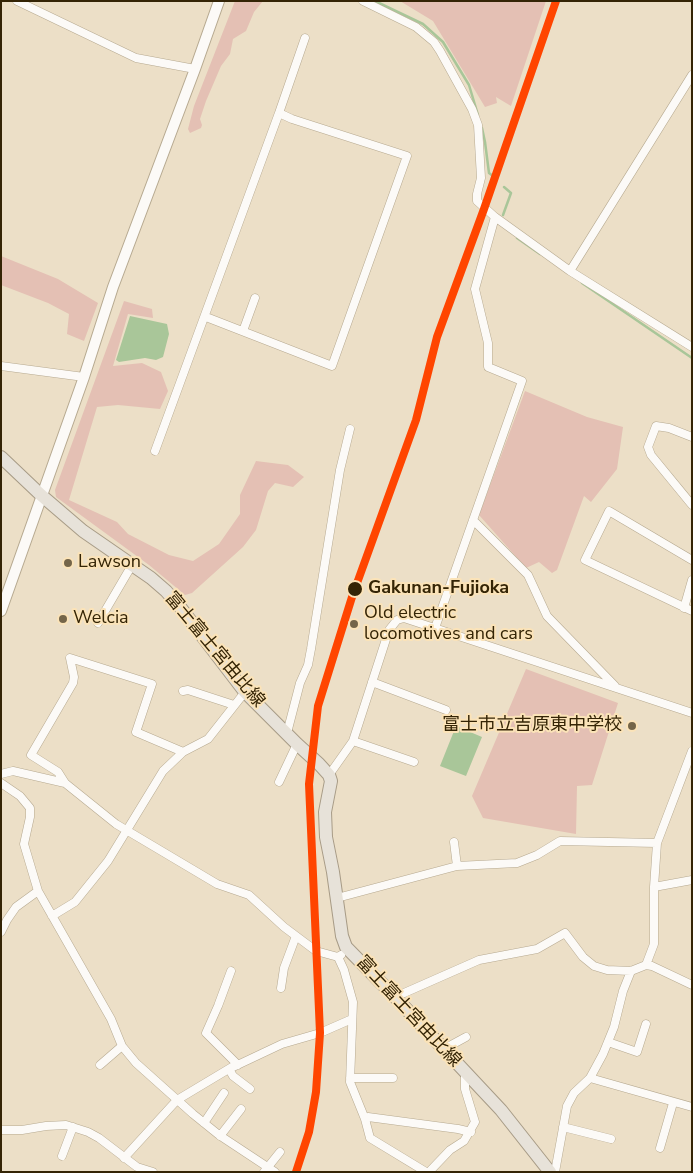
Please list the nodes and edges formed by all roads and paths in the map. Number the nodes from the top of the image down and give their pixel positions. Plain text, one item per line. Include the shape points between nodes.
1 (17, 1) edge
2 (219, 1) edge
3 (364, 1) edge
4 (305, 38) dead end
5 (195, 69) junction
6 (692, 74) edge
7 (279, 114) junction
8 (495, 217) junction
9 (570, 271) junction
10 (255, 298) dead end
11 (206, 317) junction
12 (243, 331) junction
13 (692, 347) edge
14 (1, 366) edge
15 (84, 376) junction
16 (350, 429) dead end
17 (692, 438) edge
18 (155, 451) dead end
19 (1, 457) edge
20 (41, 495) junction
21 (692, 505) edge
22 (473, 520) junction
23 (692, 560) edge
24 (132, 565) junction
25 (692, 580) edge
26 (688, 610) edge
27 (1, 611) edge
28 (98, 622) dead end
29 (435, 628) junction
30 (372, 682) junction
31 (617, 688) junction
32 (183, 691) dead end
33 (245, 692) junction
34 (234, 705) junction
35 (446, 710) dead end
36 (692, 713) edge
37 (287, 733) junction
38 (353, 741) junction
39 (297, 744) junction
40 (692, 751) edge
41 (183, 752) junction
42 (414, 762) dead end
43 (1, 774) edge
44 (329, 775) junction
45 (279, 782) dead end
46 (65, 783) junction
47 (1, 784) edge
48 (126, 830) junction
49 (454, 842) dead end
50 (658, 844) junction
51 (457, 866) junction
52 (692, 880) edge
53 (654, 887) junction
54 (38, 891) junction
55 (337, 898) junction
56 (52, 916) junction
57 (1, 932) edge
58 (296, 936) junction
59 (343, 953) junction
60 (646, 965) junction
61 (231, 971) dead end
62 (631, 971) junction
63 (692, 985) edge
64 (281, 988) dead end
65 (396, 997) junction
66 (352, 1019) junction
67 (646, 1024) dead end
68 (466, 1037) dead end
69 (608, 1042) junction
70 (122, 1046) junction
71 (444, 1049) junction
72 (238, 1065) junction
73 (100, 1066) dead end
74 (229, 1069) junction
75 (465, 1072) junction
76 (350, 1078) junction
77 (393, 1078) dead end
78 (590, 1078) junction
79 (250, 1089) dead end
80 (224, 1093) dead end
81 (177, 1100) junction
82 (673, 1103) junction
83 (692, 1107) edge
84 (241, 1109) dead end
85 (365, 1119) junction
86 (204, 1123) junction
87 (72, 1127) junction
88 (563, 1127) junction
89 (1, 1130) edge
90 (471, 1132) junction
91 (220, 1136) junction
92 (611, 1139) dead end
93 (660, 1148) dead end
94 (280, 1152) dead end
95 (62, 1156) dead end
96 (124, 1158) junction
97 (266, 1169) edge
98 (153, 1172) edge
99 (275, 1172) edge
100 (428, 1172) edge
101 (550, 1172) edge
102 (555, 1172) edge

1 - 5 street via 136,58
2 - 5 street
3 - 8 street via 416,27 440,51 478,125 481,178 477,201
4 - 7 street
5 - 15 street via 112,287
6 - 9 street
7 - 11 street
7 - 12 street via 407,156 332,366
8 - 9 street
8 - 22 street via 475,289 488,343 488,367 522,381
9 - 13 street
10 - 12 street
11 - 12 street
11 - 18 street
14 - 15 street
15 - 20 street
16 - 37 street via 340,470 308,665 300,682
17 - 21 street via 656,426 648,447
19 - 20 main road, 富士富士宮由比線
20 - 24 main road, 富士富士宮由比線 via 83,531
20 - 27 street
22 - 29 street
22 - 31 street via 528,575 548,616
23 - 26 street via 609,511 585,560
24 - 28 street
24 - 33 main road, 富士富士宮由比線 via 166,591
25 - 26 street
29 - 30 street via 404,618 393,622
29 - 31 street
30 - 35 street
30 - 38 street
31 - 36 street
32 - 34 street
33 - 34 street
33 - 37 main road, 富士富士宮由比線
34 - 41 street via 208,739
37 - 39 main road, 富士富士宮由比線
38 - 42 street
38 - 44 street
39 - 44 main road, 富士富士宮由比線
39 - 45 street
40 - 50 street
41 - 46 street via 136,732 152,684 70,658 73,683 31,755 58,772
41 - 48 street via 163,772
43 - 46 street via 13,771
44 - 55 main road, 富士富士宮由比線 via 326,838
46 - 48 street
47 - 54 street via 20,796 30,808 24,844
48 - 56 street via 108,861 75,902
48 - 58 street via 217,884 249,895
49 - 51 street
50 - 51 street via 560,841 517,863
50 - 53 street
51 - 55 street
52 - 53 street
53 - 60 street via 654,944
54 - 56 street
54 - 57 street via 16,908
55 - 59 main road, 富士富士宮由比線
56 - 70 street via 111,1019
58 - 59 street via 316,950
58 - 64 street via 284,968
59 - 65 main road, 富士富士宮由比線
59 - 66 street via 353,1002
60 - 62 street
60 - 63 street
61 - 72 street via 206,1033
62 - 65 street via 594,966 564,933 537,949 479,960
62 - 69 street
65 - 71 main road, 富士富士宮由比線
66 - 72 street via 320,1034 282,1044
66 - 76 street
67 - 69 street via 637,1052
68 - 71 street
69 - 78 street
70 - 73 street
70 - 81 street
71 - 75 main road, 富士富士宮由比線
72 - 74 street
74 - 79 street
74 - 81 street
75 - 90 street via 465,1089 475,1122
75 - 101 main road, 富士富士宮由比線 via 501,1110
76 - 77 street
76 - 85 street
78 - 82 street
78 - 88 street via 574,1093 567,1106
80 - 86 street
81 - 86 street
81 - 96 street
82 - 83 street
82 - 93 street
84 - 91 street
85 - 90 street
85 - 100 street via 370,1138
86 - 91 street
87 - 89 street
87 - 95 street
87 - 96 street via 99,1138
88 - 92 street
88 - 102 street
90 - 100 street
91 - 97 street
94 - 97 street
96 - 98 street
97 - 99 street

